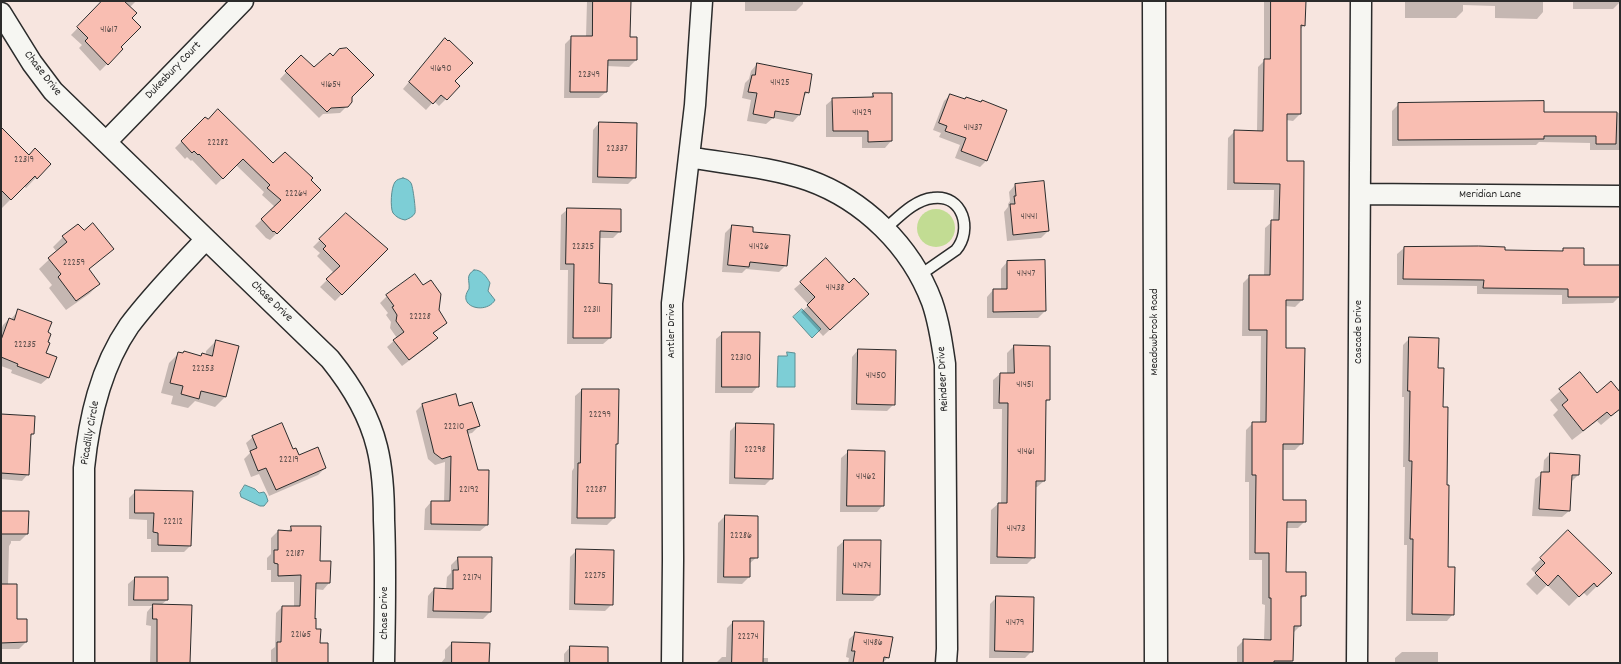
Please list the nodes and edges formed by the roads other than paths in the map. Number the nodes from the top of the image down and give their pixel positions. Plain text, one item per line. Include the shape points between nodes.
1 (243, 1) edge
2 (702, 1) edge
3 (1154, 1) edge
4 (1361, 1) edge
5 (1, 12) edge
6 (106, 142) junction
7 (689, 157) junction
8 (1360, 194) junction
9 (1620, 196) edge
10 (884, 229) junction
11 (206, 239) junction
12 (920, 275) junction
13 (84, 663) edge
14 (384, 663) edge
15 (672, 663) edge
16 (946, 663) edge
17 (1156, 663) edge
18 (1357, 663) edge

1 - 6 street, Dukesbury Court
2 - 7 street, Antler Drive via 696,105
3 - 17 street, Meadowbrook Road
4 - 8 street, Cascade Drive
5 - 6 street, Chase Drive via 32,63 53,91
6 - 11 street, Chase Drive
7 - 10 street, Reindeer Drive via 773,171 808,180 847,199 871,215
7 - 15 street, Antler Drive via 672,302
8 - 9 street, Meridian Lane
8 - 18 street, Cascade Drive
10 - 12 street, Reindeer Drive
10 - 12 lane via 924,200 944,198 960,208 964,220 961,244
11 - 13 street, Picadilly Circle via 129,327 110,362 98,393 87,439 84,468
11 - 14 street, Chase Drive via 330,359 344,377 366,415 377,447 383,490
12 - 16 street, Reindeer Drive via 937,319 945,364

